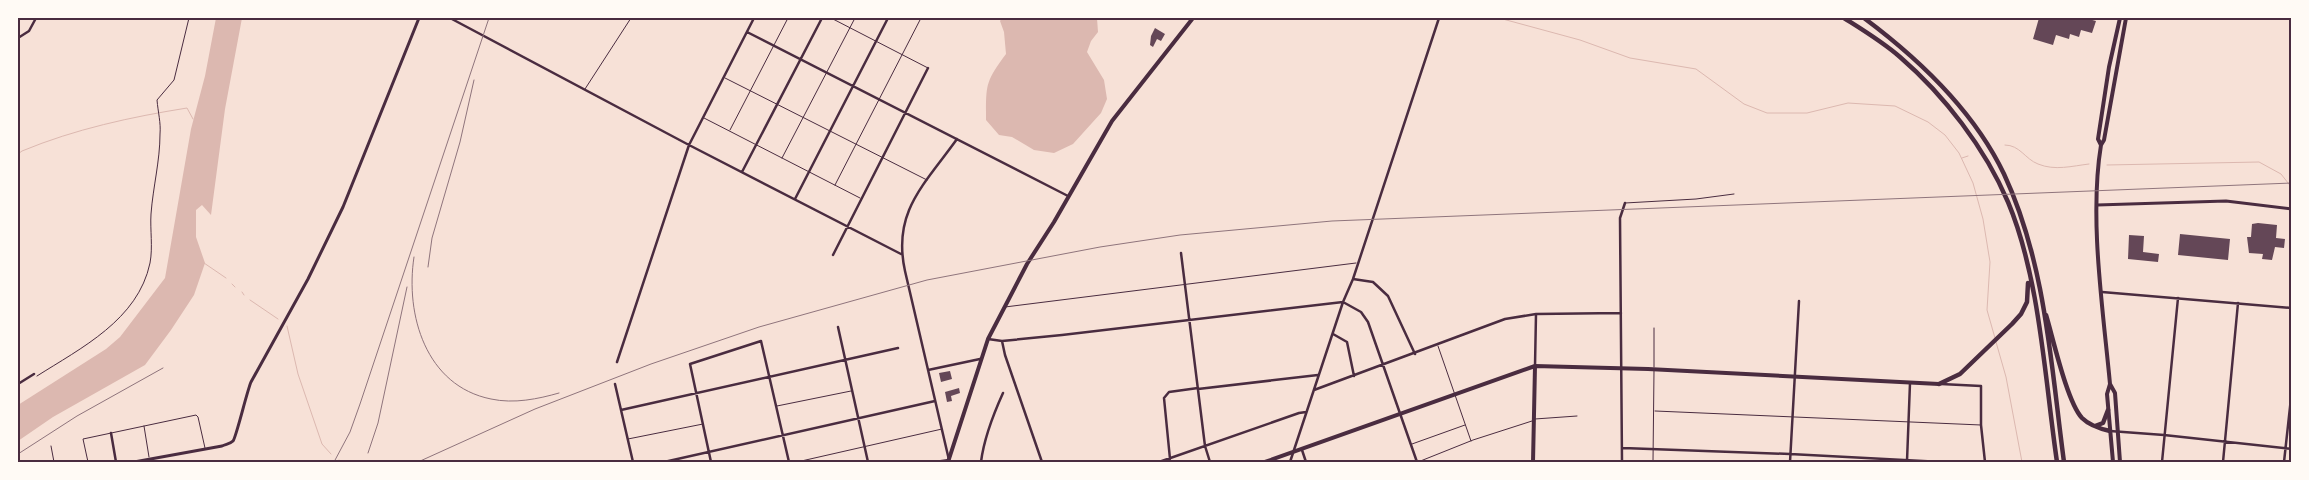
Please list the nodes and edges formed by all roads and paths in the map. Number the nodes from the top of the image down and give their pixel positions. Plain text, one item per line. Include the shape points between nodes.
1 (36, 18) edge
2 (189, 18) edge
3 (419, 18) edge
4 (450, 18) edge
5 (631, 18) edge
6 (754, 18) edge
7 (788, 18) edge
8 (822, 18) edge
9 (831, 18) edge
10 (855, 18) edge
11 (888, 18) edge
12 (920, 18) edge
13 (1193, 18) edge
14 (1439, 18) edge
15 (1844, 18) edge
16 (1864, 18) edge
17 (2120, 18) edge
18 (2126, 18) edge
19 (850, 27) junction
20 (747, 32) junction
21 (18, 38) edge
22 (876, 41) junction
23 (773, 46) junction
24 (902, 54) junction
25 (800, 59) junction
26 (928, 68) joint
27 (827, 73) junction
28 (724, 77) junction
29 (853, 86) junction
30 (585, 89) junction
31 (750, 90) junction
32 (879, 99) junction
33 (777, 104) junction
34 (905, 113) junction
35 (803, 117) junction
36 (703, 118) junction
37 (729, 131) junction
38 (830, 131) junction
39 (957, 139) junction
40 (856, 144) junction
41 (689, 145) junction
42 (756, 145) junction
43 (2100, 145) junction
44 (782, 158) junction
45 (882, 158) junction
46 (742, 172) junction
47 (809, 172) junction
48 (927, 181) junction
49 (835, 185) junction
50 (1734, 194) dead end
51 (1069, 196) junction
52 (795, 199) junction
53 (862, 199) junction
54 (1625, 204) joint
55 (2097, 205) junction
56 (2292, 209) edge
57 (848, 226) junction
58 (1181, 253) dead end
59 (901, 254) junction
60 (833, 255) dead end
61 (1357, 263) junction
62 (2028, 272) junction
63 (1353, 279) junction
64 (1185, 284) junction
65 (2102, 292) junction
66 (2178, 298) junction
67 (1799, 301) dead end
68 (2042, 301) junction
69 (1343, 302) junction
70 (2238, 303) junction
71 (1005, 307) junction
72 (2292, 308) edge
73 (1620, 313) junction
74 (1536, 314) junction
75 (1189, 320) junction
76 (838, 327) dead end
77 (1654, 328) dead end
78 (1332, 334) junction
79 (988, 339) junction
80 (1002, 341) junction
81 (1438, 346) junction
82 (898, 348) dead end
83 (1416, 354) junction
84 (980, 359) junction
85 (845, 360) junction
86 (617, 362) dead end
87 (1382, 366) junction
88 (1535, 366) junction
89 (1621, 368) junction
90 (928, 370) junction
91 (1654, 370) junction
92 (34, 374) dead end
93 (1319, 374) junction
94 (1354, 376) junction
95 (769, 377) junction
96 (1795, 377) junction
97 (32, 379) dead end
98 (1910, 383) junction
99 (18, 384) edge
100 (615, 384) dead end
101 (1939, 384) junction
102 (2110, 384) junction
103 (1198, 388) junction
104 (2292, 389) edge
105 (852, 390) junction
106 (1314, 390) junction
107 (696, 393) junction
108 (1003, 393) dead end
109 (1455, 395) junction
110 (935, 401) junction
111 (776, 406) junction
112 (621, 410) junction
113 (2108, 410) junction
114 (1655, 411) junction
115 (1306, 412) junction
116 (1401, 414) junction
117 (1577, 416) dead end
118 (1792, 416) junction
119 (858, 418) junction
120 (1535, 420) junction
121 (1909, 422) junction
122 (703, 424) junction
123 (1466, 424) junction
124 (1981, 425) junction
125 (144, 426) junction
126 (2095, 426) junction
127 (942, 429) junction
128 (2110, 431) junction
129 (2118, 431) junction
130 (111, 433) junction
131 (2164, 435) junction
132 (783, 436) junction
133 (628, 440) junction
134 (1472, 441) junction
135 (2225, 443) junction
136 (1411, 444) junction
137 (51, 446) dead end
138 (1204, 446) junction
139 (865, 447) junction
140 (1623, 448) junction
141 (1653, 448) junction
142 (2285, 448) junction
143 (2292, 448) edge
144 (205, 449) junction
145 (1302, 450) junction
146 (709, 452) junction
147 (1292, 453) junction
148 (1790, 454) junction
149 (1170, 459) junction
150 (150, 461) edge
151 (948, 461) edge
152 (54, 462) edge
153 (88, 462) edge
154 (116, 462) edge
155 (134, 462) edge
156 (633, 462) edge
157 (664, 462) edge
158 (711, 462) edge
159 (789, 462) edge
160 (797, 462) edge
161 (868, 462) edge
162 (935, 462) edge
163 (981, 462) edge
164 (1042, 462) edge
165 (1160, 462) edge
166 (1210, 462) edge
167 (1265, 462) edge
168 (1290, 462) edge
169 (1306, 462) edge
170 (1417, 462) edge
171 (1534, 462) edge
172 (1622, 462) edge
173 (1653, 462) edge
174 (1790, 462) edge
175 (1907, 462) edge
176 (1942, 462) edge
177 (1985, 462) edge
178 (2057, 462) edge
179 (2064, 462) edge
180 (2113, 462) edge
181 (2120, 462) edge
182 (2162, 462) edge
183 (2224, 462) edge
184 (2284, 462) edge

1 - 21 street via 29,31
2 - 97 path via 174,80 158,97 160,136 151,214 151,253 140,289 126,310 102,334
3 - 144 street via 343,207 307,281 251,382 237,435 229,444
4 - 30 street
5 - 30 lane
6 - 20 street
7 - 23 lane
8 - 25 street
9 - 19 lane
10 - 19 lane
11 - 22 street
12 - 24 lane
13 - 51 main road via 1112,121
14 - 61 street
15 - 62 highway via 1900,57 1937,94 1979,148 2008,202
16 - 68 highway via 1896,41 1967,116 2004,174 2024,229
17 - 43 main road via 2104,96
18 - 43 main road via 2104,140
19 - 22 lane
19 - 27 lane
20 - 23 street
20 - 28 street
22 - 24 lane
22 - 29 street
23 - 25 street
23 - 31 lane
24 - 26 lane
24 - 32 lane
25 - 27 street
25 - 33 street
26 - 34 street
27 - 29 street
27 - 35 lane
28 - 31 lane
28 - 36 street
29 - 32 street
29 - 38 street
30 - 41 street
31 - 33 lane
31 - 37 lane
32 - 34 street
32 - 40 lane
33 - 35 lane
33 - 42 street
34 - 39 street
34 - 45 street
35 - 38 lane
35 - 44 lane
36 - 37 lane
36 - 41 street
37 - 42 lane
38 - 40 lane
38 - 47 street
39 - 48 street
39 - 51 street
40 - 45 lane
40 - 49 lane
41 - 46 street
41 - 86 street
42 - 44 lane
42 - 46 street
43 - 55 main road
44 - 47 lane
45 - 48 lane
45 - 53 street
46 - 52 street
47 - 49 lane
47 - 52 street
48 - 59 street via 905,218
49 - 53 lane
50 - 54 lane
51 - 71 main road
52 - 57 street
53 - 57 street
54 - 73 street via 1620,218
55 - 56 street via 2226,201
55 - 65 main road
57 - 59 street
57 - 60 street
58 - 64 street
59 - 90 street
61 - 63 street
61 - 64 lane
62 - 101 highway via 2027,302 2021,314 1960,374
62 - 178 highway
63 - 69 street
63 - 83 street via 1373,282 1388,296
64 - 71 lane
64 - 75 street
65 - 66 street
65 - 102 main road
66 - 70 street
66 - 131 street
67 - 96 street
68 - 126 highway via 2065,381 2076,407 2082,418
68 - 179 highway
69 - 75 street
69 - 78 street
69 - 87 street via 1361,312 1368,322
70 - 72 street
70 - 135 street
71 - 79 main road
73 - 74 street
73 - 89 street
74 - 81 street via 1506,319
74 - 88 street
75 - 80 street
75 - 103 street
76 - 85 street
77 - 91 lane
78 - 93 street
78 - 94 street via 1347,342
79 - 80 street
79 - 84 main road
80 - 164 street
81 - 83 street
81 - 109 lane
82 - 85 street
83 - 87 street
84 - 90 street
84 - 151 main road
85 - 95 street
85 - 105 street
87 - 94 street
87 - 116 street
88 - 89 main road
88 - 109 main road
88 - 120 main road
89 - 91 main road
89 - 140 street
90 - 110 street
91 - 96 main road
91 - 114 lane
92 - 99 street
93 - 103 street
93 - 106 street
94 - 106 street
95 - 107 street
95 - 107 street via 761,341 690,364
95 - 111 street
96 - 98 main road
96 - 118 street
98 - 101 main road
98 - 121 street
100 - 112 street
101 - 124 street via 1981,386
102 - 113 main road
102 - 129 main road
103 - 138 street
103 - 149 street via 1169,392 1164,398
104 - 142 street
105 - 111 lane
105 - 119 street
106 - 115 street
107 - 112 street
107 - 122 street
108 - 163 street via 991,422
109 - 116 main road
109 - 123 lane
110 - 119 street
110 - 127 street
111 - 132 street
112 - 133 street
113 - 126 highway via 2104,423
113 - 128 main road
114 - 118 lane
114 - 141 lane
115 - 138 street
115 - 147 street
116 - 136 street
116 - 145 main road
117 - 120 lane
118 - 121 lane
118 - 148 street
119 - 132 street
119 - 139 street
120 - 134 lane
120 - 171 main road
121 - 124 lane
121 - 175 street
122 - 133 lane
122 - 146 street
123 - 134 lane
123 - 136 lane
124 - 177 street
125 - 130 lane
125 - 144 lane via 198,416
125 - 150 lane
126 - 128 highway
127 - 139 lane
127 - 151 street
128 - 129 street
128 - 180 main road
129 - 131 street
129 - 181 main road
130 - 153 lane via 83,439
130 - 154 street
131 - 135 street
131 - 182 street
132 - 146 street
132 - 159 street
133 - 156 street
134 - 170 lane
135 - 142 street
135 - 183 street
136 - 170 street
137 - 152 lane
138 - 149 street
138 - 166 street
139 - 160 lane
139 - 161 street
140 - 141 street
140 - 172 street
141 - 148 street
141 - 173 lane
142 - 143 street
142 - 184 street
144 - 150 street
145 - 147 main road
145 - 169 street
146 - 157 street
146 - 158 street
147 - 167 main road
147 - 168 street
148 - 174 street
148 - 175 street
149 - 165 street
150 - 155 street
151 - 162 street
175 - 176 street

